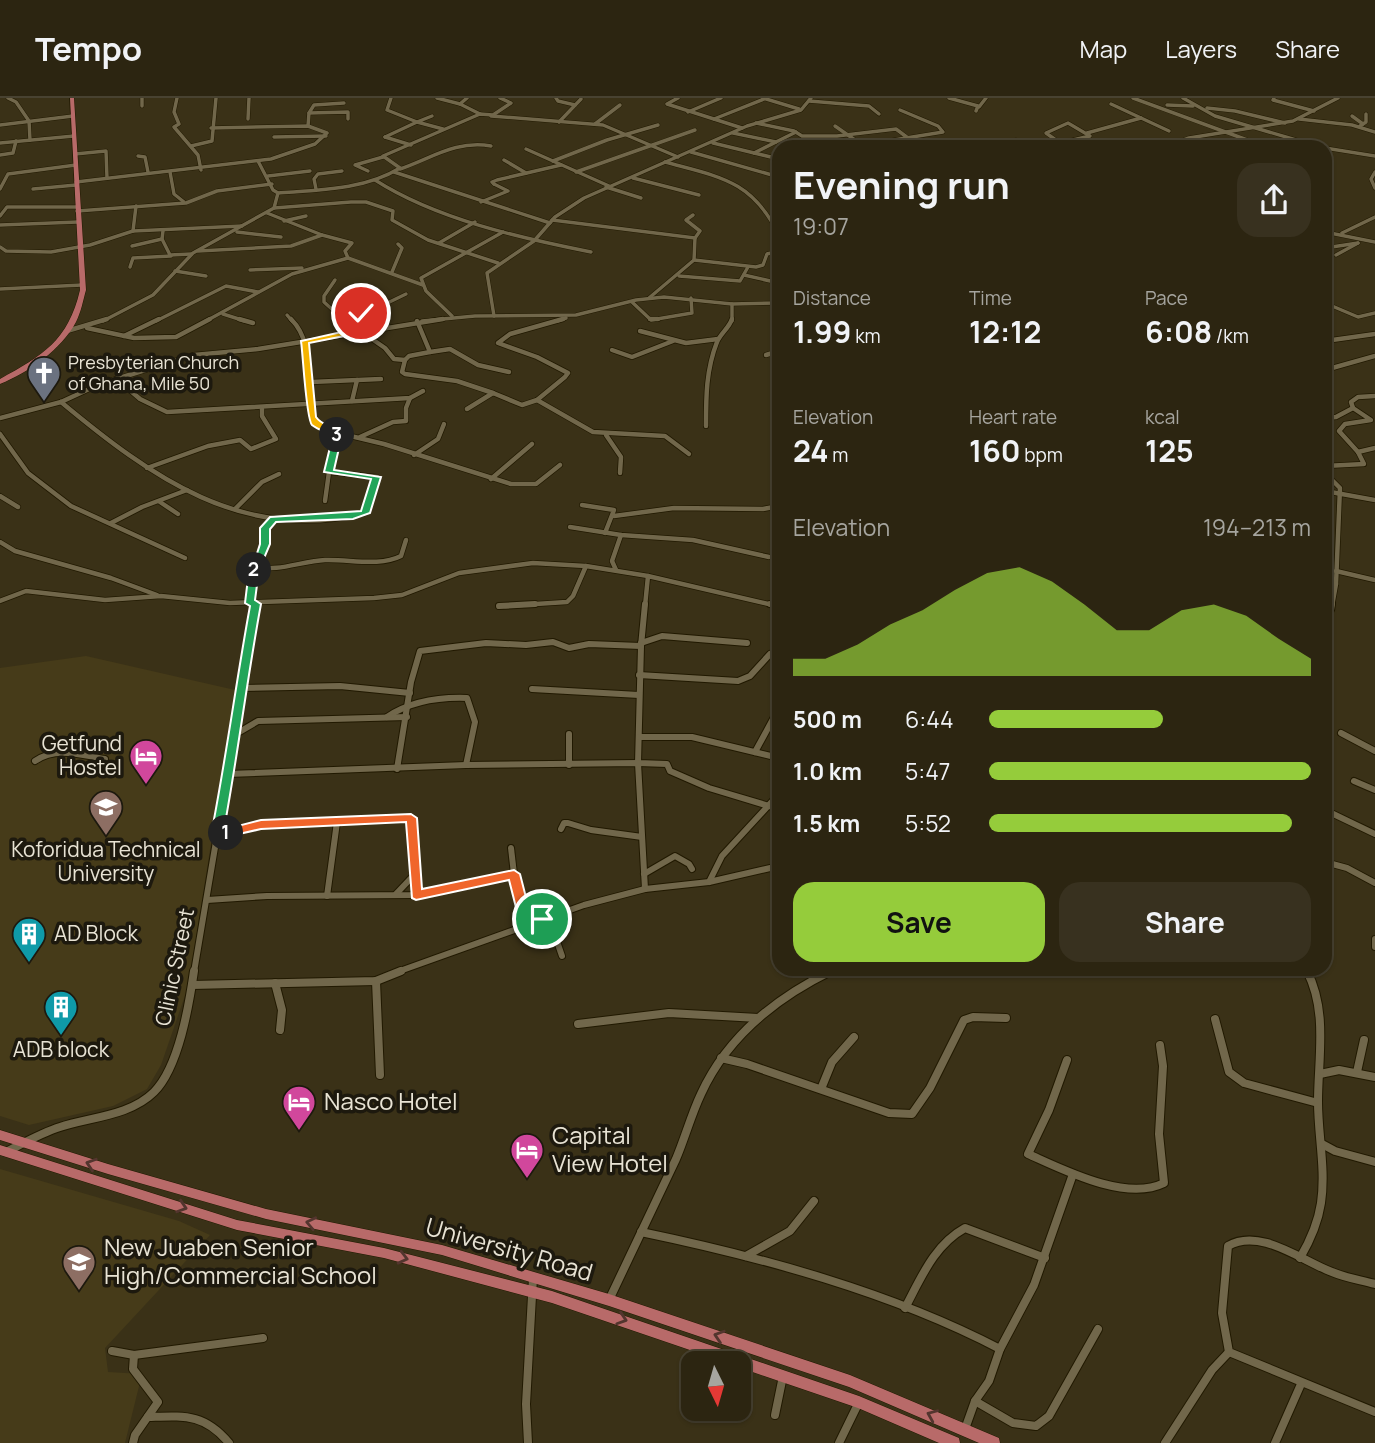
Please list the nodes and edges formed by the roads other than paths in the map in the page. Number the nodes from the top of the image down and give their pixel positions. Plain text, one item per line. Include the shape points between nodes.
1 (8, 98) edge
2 (72, 98) edge
3 (142, 98) edge
4 (177, 98) edge
5 (216, 98) edge
6 (250, 98) edge
7 (391, 98) edge
8 (437, 98) edge
9 (467, 98) edge
10 (499, 98) edge
11 (556, 98) edge
12 (678, 98) edge
13 (721, 98) edge
14 (763, 98) edge
15 (949, 98) edge
16 (986, 98) edge
17 (1133, 98) edge
18 (1183, 98) edge
19 (1265, 98) edge
20 (1338, 98) edge
21 (581, 99) edge
22 (1273, 99) edge
23 (810, 100) edge
24 (18, 101) edge
25 (1283, 102) junction
26 (344, 103) dead end
27 (460, 104) junction
28 (1111, 104) dead end
29 (620, 105) dead end
30 (1167, 105) dead end
31 (1238, 105) dead end
32 (142, 106) dead end
33 (575, 106) junction
34 (1199, 106) junction
35 (1272, 106) dead end
36 (801, 110) junction
37 (900, 110) dead end
38 (1235, 111) junction
39 (1314, 111) junction
40 (688, 112) junction
41 (309, 113) junction
42 (480, 114) junction
43 (878, 114) dead end
44 (1366, 114) dead end
45 (73, 116) junction
46 (432, 116) dead end
47 (489, 116) junction
48 (1352, 116) dead end
49 (1141, 118) junction
50 (248, 119) dead end
51 (348, 119) dead end
52 (1297, 119) junction
53 (714, 120) junction
54 (29, 121) junction
55 (417, 122) junction
56 (559, 122) junction
57 (755, 122) junction
58 (1, 123) edge
59 (1285, 123) junction
60 (593, 125) junction
61 (658, 125) dead end
62 (1361, 125) junction
63 (309, 126) junction
64 (835, 126) dead end
65 (211, 128) junction
66 (742, 128) junction
67 (443, 129) junction
68 (1257, 129) junction
69 (695, 130) dead end
70 (1168, 131) dead end
71 (1374, 131) edge
72 (796, 132) junction
73 (732, 133) junction
74 (1087, 133) junction
75 (1226, 133) junction
76 (627, 134) junction
77 (849, 134) junction
78 (74, 136) junction
79 (274, 136) dead end
80 (326, 136) junction
81 (908, 138) junction
82 (30, 140) junction
83 (780, 140) edge
84 (856, 140) edge
85 (897, 140) edge
86 (1056, 140) edge
87 (1073, 140) edge
88 (1186, 140) edge
89 (1247, 140) edge
90 (1296, 140) edge
91 (16, 141) junction
92 (772, 141) edge
93 (712, 142) junction
94 (0, 143) edge
95 (772, 144) edge
96 (411, 145) junction
97 (191, 146) junction
98 (491, 146) dead end
99 (653, 146) junction
100 (526, 149) dead end
101 (1332, 149) edge
102 (691, 152) junction
103 (754, 153) junction
104 (75, 154) junction
105 (0, 155) edge
106 (138, 156) dead end
107 (1375, 156) edge
108 (383, 157) junction
109 (678, 157) junction
110 (772, 157) edge
111 (258, 160) junction
112 (503, 160) dead end
113 (553, 161) junction
114 (665, 162) junction
115 (76, 165) junction
116 (562, 165) junction
117 (400, 169) junction
118 (201, 170) junction
119 (310, 171) dead end
120 (368, 171) dead end
121 (170, 172) junction
122 (342, 172) dead end
123 (394, 172) junction
124 (576, 172) junction
125 (1375, 172) edge
126 (148, 173) junction
127 (528, 173) junction
128 (772, 175) edge
129 (268, 176) junction
130 (107, 178) junction
131 (632, 178) junction
132 (375, 180) junction
133 (76, 184) junction
134 (272, 184) junction
135 (608, 186) junction
136 (1375, 188) edge
137 (0, 189) edge
138 (33, 189) dead end
139 (316, 189) junction
140 (278, 193) junction
141 (699, 195) dead end
142 (641, 198) dead end
143 (481, 202) junction
144 (186, 203) junction
145 (136, 206) junction
146 (274, 208) junction
147 (77, 209) junction
148 (267, 213) junction
149 (693, 215) dead end
150 (0, 216) edge
151 (306, 216) dead end
152 (772, 217) edge
153 (1375, 217) edge
154 (284, 221) junction
155 (551, 221) junction
156 (78, 222) junction
157 (475, 222) junction
158 (1, 223) edge
159 (246, 226) junction
160 (132, 231) junction
161 (235, 231) junction
162 (163, 232) junction
163 (503, 232) junction
164 (1332, 233) edge
165 (1338, 234) junction
166 (322, 235) junction
167 (1352, 236) junction
168 (281, 237) dead end
169 (695, 238) junction
170 (162, 239) junction
171 (534, 241) junction
172 (1375, 242) edge
173 (439, 243) junction
174 (1358, 243) junction
175 (398, 244) dead end
176 (132, 246) dead end
177 (0, 247) edge
178 (1332, 247) edge
179 (80, 248) junction
180 (6, 251) junction
181 (467, 252) junction
182 (591, 252) dead end
183 (194, 253) junction
184 (772, 253) edge
185 (0, 255) edge
186 (1336, 255) dead end
187 (171, 256) junction
188 (348, 258) junction
189 (694, 260) junction
190 (498, 263) junction
191 (130, 267) dead end
192 (275, 267) junction
193 (748, 267) junction
194 (310, 268) junction
195 (250, 270) dead end
196 (175, 271) junction
197 (392, 272) junction
198 (744, 275) junction
199 (206, 276) dead end
200 (678, 276) junction
201 (285, 277) junction
202 (335, 280) dead end
203 (772, 281) edge
204 (82, 285) junction
205 (424, 285) junction
206 (0, 289) edge
207 (258, 292) junction
208 (406, 294) dead end
209 (649, 298) junction
210 (691, 298) junction
211 (632, 302) junction
212 (772, 303) edge
213 (732, 304) junction
214 (1332, 306) edge
215 (1375, 313) edge
216 (223, 314) junction
217 (287, 315) dead end
218 (342, 316) junction
219 (452, 316) junction
220 (494, 316) junction
221 (566, 316) junction
222 (416, 321) junction
223 (253, 323) dead end
224 (86, 328) junction
225 (67, 331) junction
226 (356, 331) junction
227 (640, 331) dead end
228 (1375, 334) edge
229 (124, 336) junction
230 (718, 339) junction
231 (1332, 340) edge
232 (305, 341) junction
233 (673, 341) junction
234 (612, 350) dead end
235 (430, 352) junction
236 (772, 353) edge
237 (766, 355) dead end
238 (1375, 356) edge
239 (405, 360) junction
240 (1332, 368) edge
241 (509, 372) dead end
242 (117, 379) junction
243 (381, 379) dead end
244 (357, 380) junction
245 (0, 382) edge
246 (311, 382) junction
247 (424, 391) dead end
248 (494, 393) junction
249 (1375, 396) edge
250 (410, 398) junction
251 (537, 400) junction
252 (352, 401) junction
253 (61, 402) junction
254 (309, 404) junction
255 (1353, 408) junction
256 (262, 409) junction
257 (467, 409) dead end
258 (1332, 417) edge
259 (0, 418) edge
260 (444, 424) dead end
261 (706, 426) dead end
262 (338, 433) junction
263 (0, 434) edge
264 (606, 435) junction
265 (360, 437) junction
266 (532, 444) dead end
267 (1375, 448) edge
268 (1358, 452) junction
269 (689, 454) dead end
270 (414, 456) junction
271 (560, 466) dead end
272 (1332, 466) edge
273 (147, 468) junction
274 (329, 472) junction
275 (620, 473) dead end
276 (279, 474) dead end
277 (491, 479) junction
278 (1332, 480) edge
279 (187, 490) junction
280 (1332, 492) edge
281 (1340, 493) junction
282 (0, 496) edge
283 (1375, 500) edge
284 (325, 501) dead end
285 (160, 502) junction
286 (582, 505) dead end
287 (18, 507) dead end
288 (772, 507) edge
289 (235, 509) junction
290 (178, 514) dead end
291 (614, 516) junction
292 (274, 519) junction
293 (111, 523) junction
294 (570, 527) dead end
295 (605, 533) junction
296 (621, 536) junction
297 (406, 540) dead end
298 (0, 542) edge
299 (769, 557) dead end
300 (185, 558) dead end
301 (586, 566) junction
302 (255, 567) junction
303 (616, 570) junction
304 (1336, 571) junction
305 (648, 576) junction
306 (1375, 580) edge
307 (1332, 583) edge
308 (1336, 584) junction
309 (161, 596) junction
310 (0, 601) edge
311 (253, 603) junction
312 (772, 604) edge
313 (1332, 605) edge
314 (499, 606) dead end
315 (747, 643) dead end
316 (641, 645) junction
317 (770, 654) dead end
318 (639, 675) junction
319 (240, 688) junction
320 (532, 689) dead end
321 (410, 693) junction
322 (639, 695) junction
323 (408, 707) junction
324 (387, 717) junction
325 (407, 718) junction
326 (772, 721) edge
327 (1341, 733) dead end
328 (236, 734) junction
329 (569, 734) dead end
330 (639, 737) junction
331 (1375, 751) edge
332 (755, 752) junction
333 (772, 756) edge
334 (105, 759) dead end
335 (35, 761) dead end
336 (638, 763) junction
337 (466, 765) junction
338 (569, 765) junction
339 (397, 769) junction
340 (228, 774) junction
341 (1354, 781) dead end
342 (1375, 790) edge
343 (772, 803) edge
344 (767, 805) junction
345 (772, 807) edge
346 (1332, 813) edge
347 (337, 822) junction
348 (561, 830) dead end
349 (1375, 834) edge
350 (217, 835) junction
351 (642, 837) junction
352 (511, 848) dead end
353 (1332, 864) edge
354 (772, 868) edge
355 (692, 869) dead end
356 (414, 874) junction
357 (514, 874) junction
358 (644, 874) junction
359 (709, 882) junction
360 (1375, 883) edge
361 (645, 889) junction
362 (396, 894) junction
363 (416, 895) junction
364 (327, 896) junction
365 (206, 900) junction
366 (542, 919) junction
367 (526, 924) junction
368 (1375, 939) edge
369 (1375, 947) edge
370 (562, 956) dead end
371 (819, 976) edge
372 (1311, 976) edge
373 (376, 981) junction
374 (275, 983) junction
375 (192, 985) junction
376 (758, 1018) junction
377 (1006, 1018) dead end
378 (1215, 1019) dead end
379 (578, 1024) dead end
380 (280, 1030) dead end
381 (853, 1037) dead end
382 (1364, 1040) dead end
383 (1160, 1045) dead end
384 (721, 1058) junction
385 (1067, 1060) dead end
386 (1357, 1072) junction
387 (1320, 1074) junction
388 (380, 1075) dead end
389 (1375, 1077) edge
390 (821, 1090) junction
391 (1318, 1103) junction
392 (0, 1135) edge
393 (24, 1142) junction
394 (1322, 1144) junction
395 (3, 1151) edge
396 (1375, 1163) edge
397 (1073, 1174) junction
398 (814, 1200) dead end
399 (641, 1231) junction
400 (746, 1256) junction
401 (1045, 1258) junction
402 (1300, 1258) junction
403 (1375, 1284) edge
404 (532, 1285) junction
405 (555, 1291) junction
406 (609, 1300) junction
407 (905, 1308) junction
408 (1097, 1329) dead end
409 (262, 1338) dead end
410 (1000, 1349) junction
411 (112, 1351) dead end
412 (1229, 1352) junction
413 (134, 1355) junction
414 (783, 1375) junction
415 (1301, 1384) junction
416 (975, 1401) junction
417 (859, 1402) junction
418 (1375, 1412) edge
419 (775, 1415) dead end
420 (148, 1417) junction
421 (965, 1429) junction
422 (133, 1443) edge
423 (229, 1443) edge
424 (528, 1443) edge
425 (839, 1443) edge
426 (954, 1443) edge
427 (994, 1443) edge
428 (1166, 1443) edge
429 (1275, 1443) edge

1 - 24 street
2 - 45 highway
3 - 32 street
4 - 97 street via 174,112 179,124 174,127
5 - 65 street
6 - 50 street
7 - 55 street via 387,110
8 - 27 street
9 - 27 street
10 - 47 street via 511,103
11 - 33 street
12 - 40 street via 667,104
13 - 40 street
14 - 36 street
14 - 53 street
15 - 16 street via 977,109
17 - 75 street
18 - 34 street
19 - 22 street
20 - 39 street
21 - 33 street
22 - 25 street
23 - 36 street
23 - 43 street via 869,106
24 - 54 street
25 - 35 street
25 - 39 street
26 - 41 street via 314,105
27 - 42 street
28 - 49 street
29 - 60 street
30 - 34 street
31 - 38 street
33 - 56 street
34 - 38 street
34 - 68 street
36 - 57 street
37 - 81 street via 943,132
38 - 59 street
39 - 52 street
40 - 53 street
41 - 51 street via 348,112
41 - 63 street
42 - 47 street
42 - 67 street
44 - 62 street
45 - 54 street
45 - 78 highway
46 - 55 street
47 - 56 street
48 - 62 street
49 - 70 street
49 - 74 street
52 - 59 street
52 - 62 street
53 - 66 street
54 - 58 street
54 - 82 street
55 - 67 street
55 - 96 street via 385,137
56 - 60 street
57 - 66 street
57 - 72 street
59 - 68 street
60 - 76 street
61 - 76 street
62 - 71 street
63 - 65 street
63 - 80 street via 324,130
64 - 77 street
65 - 97 street via 211,142
66 - 73 street
67 - 96 street
68 - 75 street
68 - 90 street
69 - 99 street
72 - 77 street via 802,136
72 - 83 street
73 - 92 street
73 - 93 street
74 - 86 street via 1068,122 1046,133
74 - 87 street via 1090,136
75 - 88 street
75 - 89 street
76 - 99 street
76 - 113 street
77 - 81 street via 888,128
77 - 84 street
78 - 82 street
78 - 104 highway
79 - 80 street
80 - 111 street via 308,149
81 - 85 street
82 - 91 street
91 - 94 street
91 - 105 street via 13,153
93 - 102 street
93 - 103 street
95 - 103 street
96 - 108 street
97 - 118 street
98 - 117 street via 474,141 453,145
99 - 109 street
99 - 124 street
100 - 113 street
101 - 107 street
102 - 109 street
102 - 128 street
103 - 110 street
104 - 115 highway
104 - 130 street via 106,151
106 - 126 street via 145,157
108 - 117 street
108 - 120 street via 355,165
109 - 114 street
111 - 118 street
111 - 129 street
112 - 127 street
113 - 116 street
114 - 131 street
114 - 152 street via 730,180
115 - 133 highway
115 - 137 street via 8,174
116 - 124 street
116 - 127 street
117 - 123 street
118 - 121 street
119 - 129 street
121 - 126 street
121 - 144 street via 177,199
122 - 139 street via 318,174
123 - 132 street
123 - 143 street
124 - 135 street
125 - 136 street via 1371,179
126 - 130 street
127 - 143 street via 492,182 509,191
129 - 134 street
130 - 133 street
131 - 135 street
131 - 141 street
132 - 139 street
132 - 157 street via 400,196
133 - 138 street
133 - 147 highway
134 - 140 street
134 - 144 street via 217,191
135 - 142 street
135 - 155 street
139 - 140 street
140 - 146 street
143 - 155 street via 533,220
144 - 145 street
145 - 147 street
145 - 160 street
146 - 148 street
146 - 173 street via 367,202 382,211 393,211 392,220 397,224
147 - 150 street via 7,207
147 - 156 highway
148 - 154 street
148 - 159 street
149 - 169 street via 686,220 700,231
151 - 154 street
153 - 165 street
154 - 166 street
155 - 169 street
155 - 171 street
156 - 158 street
156 - 179 highway
157 - 163 street
157 - 173 street
159 - 161 street
159 - 162 street
160 - 162 street
160 - 179 street
161 - 168 street
161 - 183 street
162 - 170 street
163 - 171 street
163 - 181 street
164 - 165 street
165 - 167 street
166 - 183 street via 291,246
166 - 188 street via 352,243 345,251
167 - 172 street
167 - 174 street
169 - 189 street
170 - 176 street
170 - 187 street
171 - 182 street
171 - 190 street
173 - 181 street
174 - 178 street
174 - 186 street
175 - 197 street via 402,248
177 - 180 street
179 - 180 street
179 - 204 highway
180 - 185 street
181 - 190 street
181 - 205 street via 421,278
183 - 187 street
183 - 196 street
184 - 193 street via 766,254 762,266
187 - 191 street via 133,258
188 - 194 street
188 - 197 street
189 - 193 street
189 - 200 street
190 - 220 street via 486,278
192 - 194 street
192 - 195 street
192 - 201 street
193 - 198 street
194 - 201 street
196 - 199 street
196 - 224 street via 146,299
197 - 205 street
198 - 200 street via 736,281
198 - 203 street
200 - 209 street
201 - 207 street
202 - 218 street via 324,302
204 - 206 street
204 - 225 highway via 77,316
205 - 219 street
207 - 216 street
207 - 229 street via 226,286
208 - 218 street via 373,310
209 - 210 street
209 - 211 street
210 - 211 street via 692,313 651,320
210 - 213 street
211 - 221 street
212 - 213 street
213 - 230 street via 732,323
214 - 215 street via 1358,317
216 - 223 street
216 - 229 street via 176,337
217 - 232 street via 299,325
218 - 226 street
219 - 220 street
219 - 222 street
220 - 221 street
221 - 251 street via 499,340 501,345 568,373
222 - 226 street
222 - 235 street
224 - 225 street
224 - 229 street
225 - 245 highway via 52,348
226 - 232 street
226 - 239 street via 385,348 394,359
227 - 233 street
228 - 231 street
230 - 233 street
230 - 261 street via 706,382
232 - 242 street via 194,355
232 - 246 street
233 - 234 street via 632,357
235 - 239 street
235 - 241 street via 450,349 478,365
236 - 237 street
238 - 240 street
239 - 248 street via 405,374
242 - 253 street
242 - 256 street via 140,399 167,412
243 - 244 street
244 - 246 street
244 - 252 street
246 - 254 street
247 - 250 street
248 - 251 street via 517,405
248 - 257 street
249 - 255 street via 1358,397 1351,402
250 - 252 street
250 - 265 street via 406,421
251 - 264 street
252 - 254 street
253 - 259 street
253 - 273 street
254 - 256 street
254 - 262 street via 316,424
255 - 258 street
255 - 268 street via 1371,420 1345,424 1339,431
256 - 273 street via 276,439 251,449 240,440 213,445
260 - 270 street via 438,439
262 - 265 street
262 - 274 street
263 - 293 street via 28,473 71,506
264 - 269 street via 665,436
264 - 275 street via 621,457
265 - 270 street
266 - 277 street
267 - 268 street
268 - 272 street via 1364,464
270 - 277 street
271 - 277 street via 530,486
273 - 279 street
274 - 284 street
274 - 292 street via 377,477 365,513
276 - 289 street via 262,482
278 - 281 street
279 - 285 street
279 - 289 street
280 - 281 street
281 - 283 street
281 - 304 street
282 - 287 street
285 - 290 street
285 - 293 street
286 - 291 street via 611,509
288 - 291 street via 674,508
289 - 292 street
291 - 295 street
292 - 302 street, Clinic Street via 265,528 265,544
293 - 300 street
294 - 295 street
295 - 296 street
296 - 299 street via 693,540
296 - 303 street via 612,561
297 - 302 street via 401,556 391,561 325,560
298 - 309 street via 28,556
301 - 303 street
301 - 311 street via 510,564 459,573 402,595
301 - 314 street via 567,602
302 - 311 street, Clinic Street via 250,584
303 - 305 street
304 - 306 street
304 - 308 street
305 - 312 street
305 - 316 street
307 - 308 street
308 - 313 street
309 - 310 street via 105,600 26,592
309 - 311 street
311 - 319 street, Clinic Street
315 - 316 street via 662,636
316 - 318 street
316 - 321 street via 569,648 553,642 485,643 420,651
317 - 318 street via 750,676 738,681
318 - 322 street
319 - 321 street via 340,686
319 - 328 street, Clinic Street
320 - 322 street
321 - 323 street
322 - 330 street
323 - 324 street
323 - 325 street
323 - 337 street via 439,697 467,698 475,719
324 - 325 street
324 - 328 street via 258,721
325 - 339 street
326 - 332 street
327 - 331 street
328 - 340 street, Clinic Street
329 - 338 street
330 - 332 street via 683,735
330 - 336 street
332 - 333 street
334 - 335 street via 52,752
336 - 338 street
336 - 344 street via 667,764 670,771 709,788
336 - 351 street
337 - 338 street
337 - 339 street
339 - 340 street
340 - 350 street, Clinic Street
341 - 342 street
343 - 344 street
344 - 345 street
344 - 359 street via 722,856
346 - 349 street
347 - 350 street via 261,825
347 - 356 street via 411,818
347 - 364 street
348 - 351 street via 568,823
350 - 365 street, Clinic Street
351 - 358 street
352 - 357 street
353 - 360 street
354 - 359 street
355 - 358 street via 675,856
356 - 362 street
356 - 363 street
357 - 363 street
357 - 367 street
358 - 361 street
359 - 361 street
361 - 366 street
362 - 363 street
362 - 364 street
364 - 365 street
365 - 375 street, Clinic Street
366 - 367 street
366 - 370 street via 552,930
367 - 373 street
368 - 369 street
371 - 376 street
372 - 387 street
373 - 374 street
373 - 388 street
374 - 375 street
374 - 380 street via 282,1010
375 - 393 street, Clinic Street via 186,1016 154,1092 136,1105
376 - 379 street via 669,1013
376 - 384 street
377 - 390 street via 972,1016 964,1020 912,1114 888,1113
378 - 391 street via 1234,1078
381 - 390 street via 832,1062
382 - 386 street
383 - 397 street via 1164,1183 1154,1188 1100,1185
384 - 390 street
384 - 399 street
385 - 397 street via 1028,1154
386 - 387 street
386 - 389 street
387 - 391 street
391 - 394 street
392 - 393 highway, University Road
393 - 395 street, Clinic Street
404 -> 393 highway, University Road via 442,1250 266,1214
394 - 396 street
394 - 402 street via 1321,1203 1314,1235
395 -> 404 highway, University Road via 237,1225
397 - 401 street
398 - 400 street via 790,1231
399 - 400 street
399 - 406 street
400 - 407 street
401 - 407 street via 965,1228 942,1244
401 - 410 street
402 - 403 street via 1329,1272
402 - 412 street via 1258,1241 1232,1241 1228,1246 1221,1300 1222,1332
404 - 405 highway, University Road
404 - 424 street
405 - 406 highway, University Road
405 -> 414 highway, University Road
421 -> 406 highway, University Road via 850,1381
407 - 410 street
408 - 416 street via 1049,1416 1036,1426 1013,1423
409 - 413 street
410 - 416 street via 989,1381
411 - 413 street
412 - 415 street
412 - 428 street via 1206,1378
413 - 420 street via 133,1368 158,1402
414 - 417 highway, University Road
414 - 419 street
415 - 418 street
415 - 429 street
416 - 421 street
417 - 425 street
417 - 426 highway, University Road
420 - 422 street
420 - 423 street via 196,1416 215,1427
421 - 427 highway, University Road

